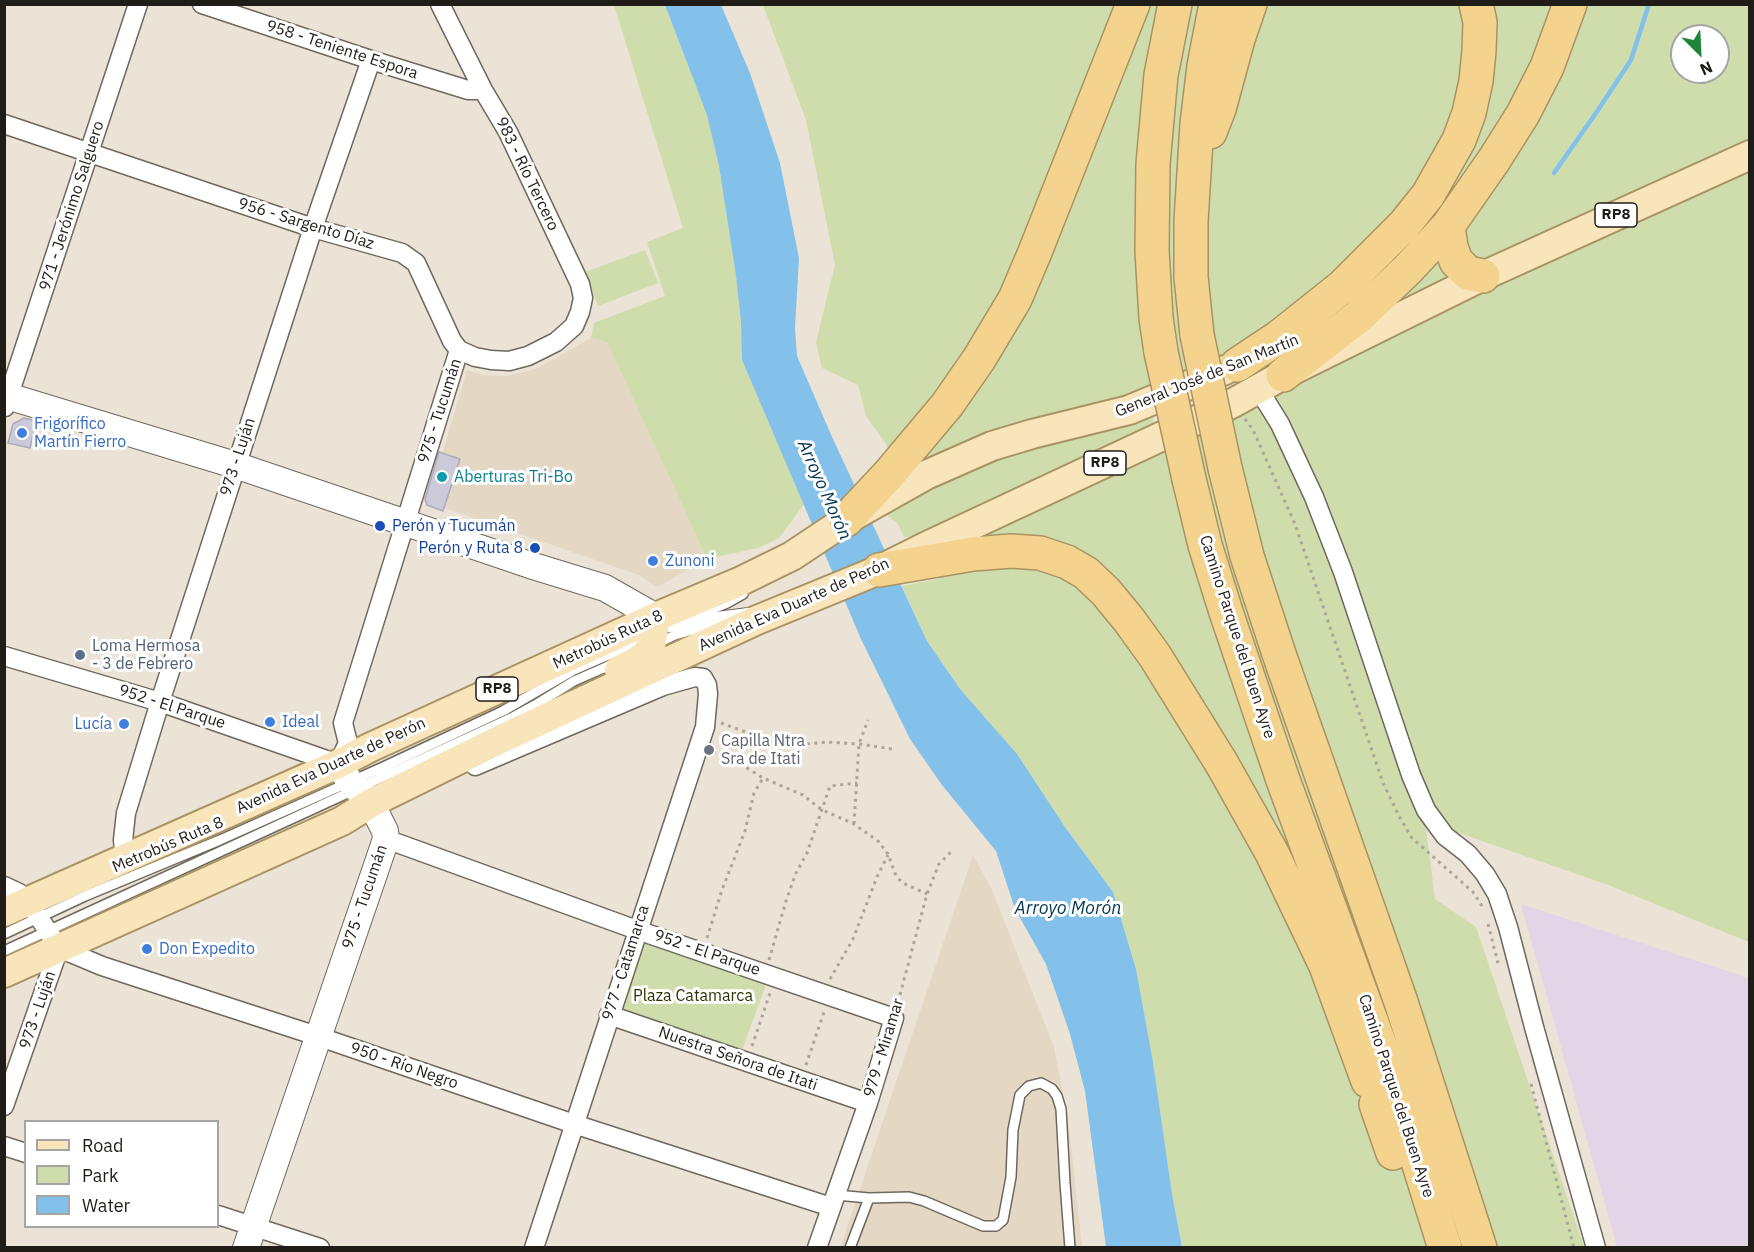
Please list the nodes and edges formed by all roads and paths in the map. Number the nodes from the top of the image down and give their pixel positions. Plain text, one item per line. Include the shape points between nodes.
1 (138, 4) edge
2 (202, 4) edge
3 (440, 4) edge
4 (1133, 4) edge
5 (1175, 4) edge
6 (1216, 4) edge
7 (1250, 4) edge
8 (1476, 4) edge
9 (1570, 4) edge
10 (370, 60) junction
11 (483, 90) junction
12 (4, 124) edge
13 (90, 154) junction
14 (1749, 155) edge
15 (1194, 179) junction
16 (1448, 226) junction
17 (313, 228) junction
18 (1483, 276) junction
19 (1359, 316) junction
20 (459, 350) junction
21 (1237, 365) junction
22 (1271, 382) junction
23 (6, 400) edge
24 (235, 465) junction
25 (894, 482) junction
26 (846, 520) joint
27 (405, 522) junction
28 (927, 554) junction
29 (792, 556) junction
30 (879, 570) joint
31 (757, 583) dead end
32 (748, 590) dead end
33 (757, 620) junction
34 (684, 621) junction
35 (711, 624) junction
36 (653, 633) junction
37 (4, 656) edge
38 (703, 678) joint
39 (160, 702) junction
40 (532, 716) junction
41 (868, 720) dead end
42 (705, 727) junction
43 (859, 744) junction
44 (698, 747) junction
45 (892, 748) dead end
46 (353, 776) junction
47 (763, 778) junction
48 (857, 783) junction
49 (822, 810) junction
50 (854, 824) junction
51 (386, 839) junction
52 (952, 850) dead end
53 (888, 854) junction
54 (125, 859) junction
55 (4, 886) edge
56 (927, 894) junction
57 (36, 922) edge
58 (637, 930) junction
59 (4, 934) edge
60 (4, 951) edge
61 (704, 952) junction
62 (4, 973) edge
63 (770, 975) junction
64 (826, 995) junction
65 (609, 1015) junction
66 (894, 1018) junction
67 (318, 1035) junction
68 (746, 1062) junction
69 (801, 1080) junction
70 (868, 1103) junction
71 (4, 1106) edge
72 (574, 1124) junction
73 (4, 1146) edge
74 (24, 1152) edge
75 (869, 1198) junction
76 (834, 1201) junction
77 (219, 1216) edge
78 (250, 1237) edge
79 (320, 1248) edge
80 (534, 1248) edge
81 (817, 1248) edge
82 (850, 1248) edge
83 (1070, 1248) edge
84 (1426, 1248) edge
85 (1445, 1248) edge
86 (1480, 1248) edge
87 (1596, 1248) edge

1 - 13 street, 971 - Jerónimo Salguero
2 - 10 street, 958 - Teniente Espora
3 - 11 street, 983 - Río Tercero
4 - 25 highway via 1015,299 979,359
5 - 85 highway, Camino Parque del Buen Ayre, bridge via 1161,75 1153,164 1152,251 1161,352 1205,545 1226,612 1391,1075
6 - 15 highway, Camino Parque del Buen Ayre via 1203,66
7 - 15 highway
8 - 21 highway via 1479,51 1469,113 1459,140 1428,195 1343,286
9 - 16 highway via 1547,67 1523,114
10 - 11 street, 958 - Teniente Espora via 468,90
10 - 17 street, 973 - Luján
11 - 20 street, 983 - Río Tercero via 508,132 580,284 583,298 574,326 556,342 528,356 491,360
12 - 13 street, 956 - Sargento Díaz
13 - 17 street, 956 - Sargento Díaz
13 - 23 street, 971 - Jerónimo Salguero
14 - 18 main road, General José de San Martín / RP8
15 - 86 highway, Camino Parque del Buen Ayre, bridge via 1191,278 1197,335 1247,556 1401,1002
16 - 18 highway via 1456,261 1468,273
16 - 19 highway
17 - 20 street, 956 - Sargento Díaz via 402,253 416,263
17 - 24 street, 973 - Luján
18 - 19 main road, General José de San Martín / RP8
18 - 22 main road, General José de San Martín / RP8
19 - 21 main road, General José de San Martín / RP8
19 - 22 highway
20 - 27 street, 975 - Tucumán
21 - 25 main road, General José de San Martín / RP8 via 1129,410 992,446 926,476
22 - 28 main road, General José de San Martín / RP8
22 - 87 street via 1280,424 1343,572 1426,810 1445,836 1485,874 1497,894
23 - 24 main road
24 - 27 main road
24 - 39 street, 973 - Luján
25 - 26 highway
26 - 29 main road, Avenida Eva Duarte de Perón / RP8
27 - 36 main road via 605,588
27 - 46 street, 975 - Tucumán via 343,723
28 - 30 highway
28 - 84 highway via 1040,553 1086,573 1130,620 1222,764 1272,853 1326,966
29 - 31 lane
29 - 36 main road, Avenida Eva Duarte de Perón / RP8
30 - 33 main road, Avenida Eva Duarte de Perón / RP8
32 - 34 lane, Metrobús Ruta 8
33 - 35 main road
33 - 40 main road, Avenida Eva Duarte de Perón / RP8
34 - 35 main road
34 - 36 main road
35 - 36 lane, Metrobús Ruta 8 via 675,635
36 - 40 lane, Metrobús Ruta 8 via 574,681
36 - 40 main road via 645,655
36 - 46 main road, Avenida Eva Duarte de Perón / RP8 via 371,747
37 - 39 street, 952 - El Parque
38 - 42 street, 977 - Catamarca via 708,694
38 - 46 street, Avenida Eva Duarte de Perón via 663,686 411,794
39 - 46 street, 952 - El Parque
39 - 54 street, 973 - Luján via 126,813
40 - 46 main road, Avenida Eva Duarte de Perón / RP8
41 - 43 path
42 - 43 path via 722,723 784,746
42 - 44 street, 977 - Catamarca
43 - 45 path
43 - 48 path
44 - 47 path via 728,756
44 - 58 street, 977 - Catamarca
46 - 51 main road, 975 - Tucumán
46 - 54 main road, Avenida Eva Duarte de Perón / RP8
46 - 57 main road, Avenida Eva Duarte de Perón / RP8 via 342,821
47 - 49 path via 803,795
47 - 61 path via 754,794
48 - 49 path via 830,786
48 - 50 path
49 - 50 path
49 - 63 path via 786,901
50 - 53 path via 878,841
51 - 58 street, 952 - El Parque
51 - 67 main road, 975 - Tucumán
52 - 56 path, 979 - Miramar via 939,864
53 - 56 path via 896,876
53 - 64 path
54 - 57 main road, Avenida Eva Duarte de Perón / RP8
55 - 57 street, 950 - Río Negro via 19,893
56 - 66 path, 979 - Miramar
57 - 59 lane
57 - 60 lane
57 - 62 main road, Avenida Eva Duarte de Perón / RP8
57 - 67 street, 950 - Río Negro via 102,966
57 - 71 street, 973 - Luján
58 - 61 street, 952 - El Parque
58 - 65 street, 977 - Catamarca
61 - 63 street, 952 - El Parque
63 - 64 street, 952 - El Parque
63 - 68 path
64 - 66 street, 952 - El Parque
64 - 69 path
65 - 68 street, Nuestra Señora de Itati
65 - 72 street, 977 - Catamarca
66 - 70 street, 979 - Miramar
67 - 72 street, 950 - Río Negro
67 - 78 main road, 975 - Tucumán
68 - 69 street, Nuestra Señora de Itati
69 - 70 street, Nuestra Señora de Itati
70 - 76 street, 979 - Miramar
72 - 76 street, 950 - Río Negro
72 - 80 street, 977 - Catamarca
73 - 74 street
75 - 76 lane
75 - 82 lane
75 - 83 lane via 909,1197 983,1226 996,1226 1003,1220 1011,1178 1013,1130 1020,1095 1029,1086 1041,1083 1052,1089 1061,1109
76 - 81 street, 979 - Miramar
77 - 78 street
78 - 79 street

